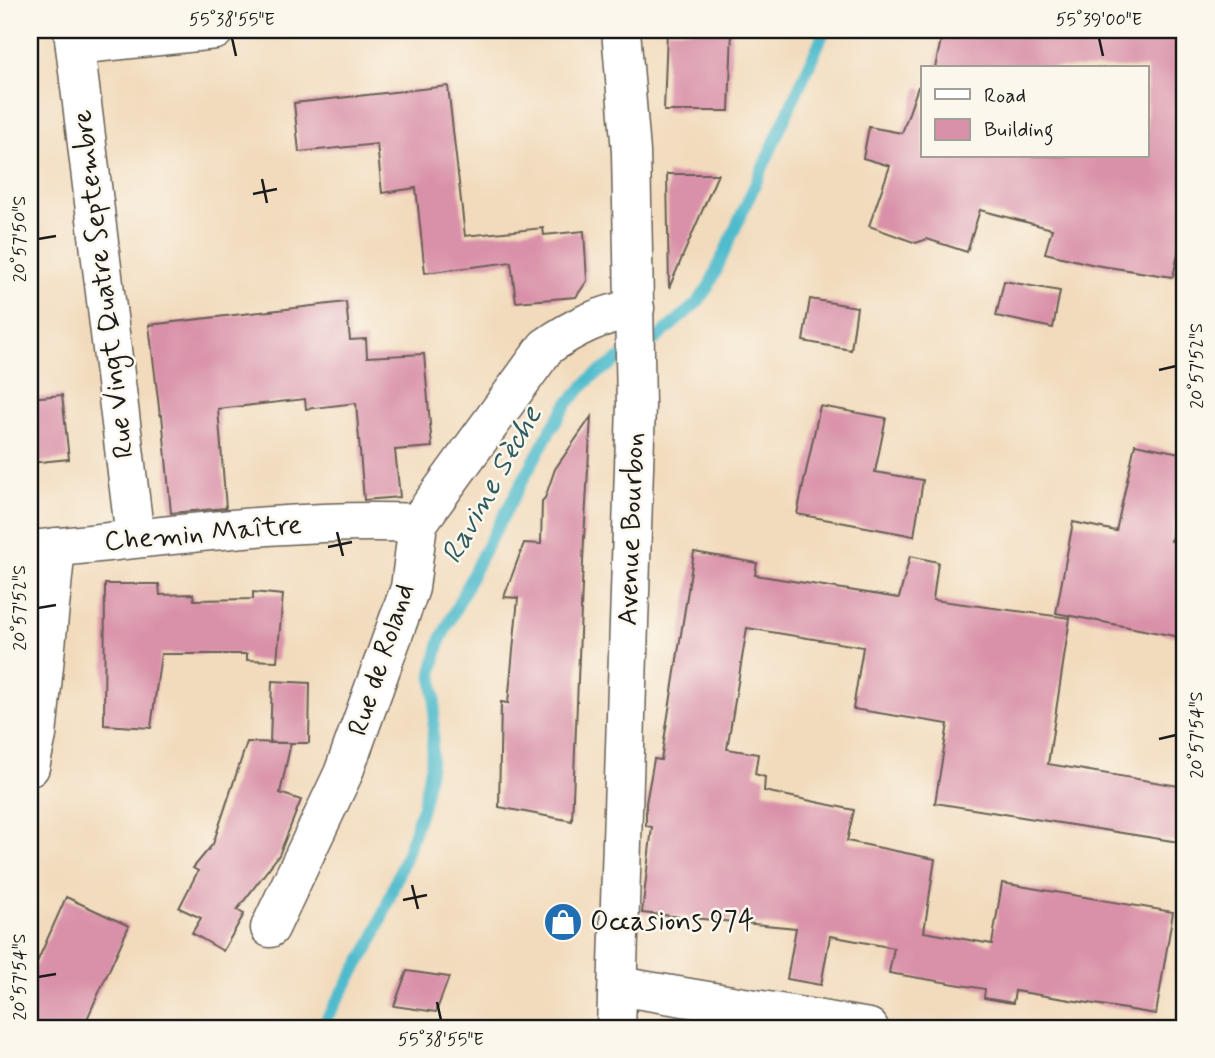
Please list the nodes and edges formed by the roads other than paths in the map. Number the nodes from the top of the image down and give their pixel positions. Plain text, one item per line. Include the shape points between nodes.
1 (215, 30) edge
2 (621, 30) edge
3 (74, 37) edge
4 (635, 316) junction
5 (418, 523) junction
6 (135, 538) junction
7 (43, 548) edge
8 (30, 768) edge
9 (270, 928) dead end
10 (618, 986) junction
11 (616, 1028) edge
12 (869, 1028) edge

1 - 3 street
2 - 4 street, Avenue Bourbon via 631,152
3 - 6 street, Rue Vingt Quatre Septembre
4 - 5 street, Rue de Roland via 603,315 546,347
4 - 10 street, Avenue Bourbon
5 - 6 street, Chemin Maître via 360,520
5 - 9 street, Rue de Roland via 410,588 343,774
6 - 7 street, Chemin Maître
7 - 8 street via 37,735
10 - 11 street, Avenue Bourbon
10 - 12 street

